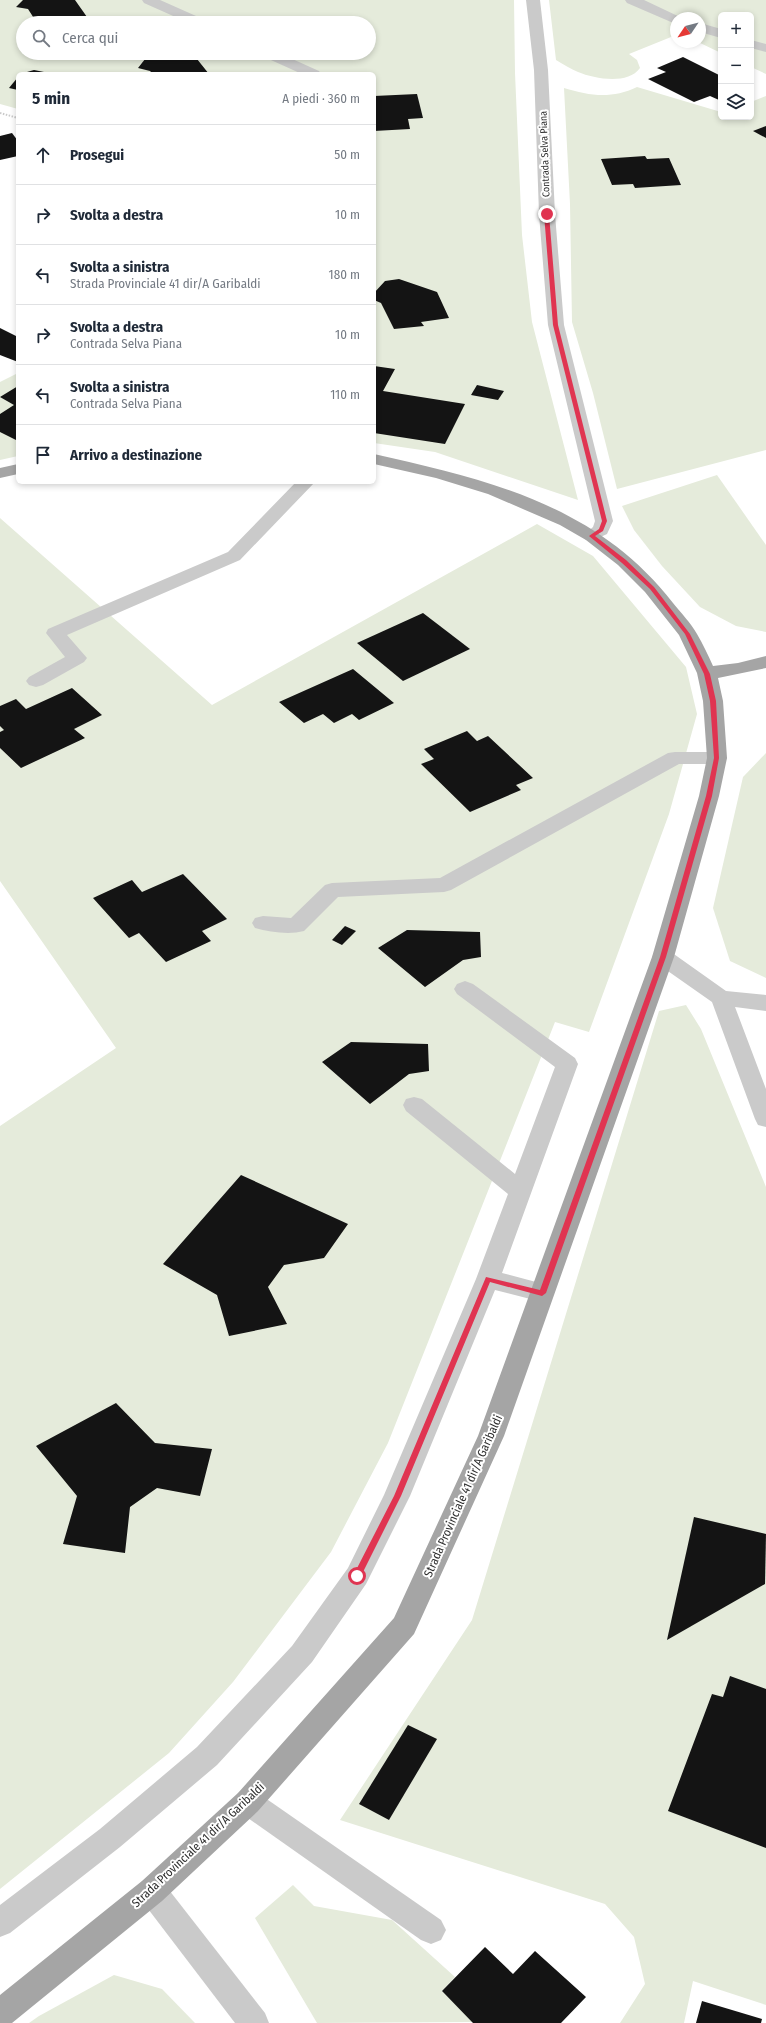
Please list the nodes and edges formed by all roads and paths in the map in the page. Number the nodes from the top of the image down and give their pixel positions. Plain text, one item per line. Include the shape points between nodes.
1 (149, 0) edge
2 (533, 0) edge
3 (632, 0) edge
4 (184, 16) edge
5 (670, 16) edge
6 (706, 29) edge
7 (718, 33) edge
8 (283, 60) edge
9 (310, 72) edge
10 (0, 113) edge
11 (16, 117) edge
12 (376, 459) edge
13 (16, 470) edge
14 (0, 474) edge
15 (304, 484) edge
16 (592, 536) junction
17 (766, 662) edge
18 (707, 674) junction
19 (36, 681) dead end
20 (716, 758) junction
21 (263, 923) dead end
22 (663, 957) junction
23 (465, 989) dead end
24 (721, 998) junction
25 (766, 1003) edge
26 (414, 1105) dead end
27 (766, 1119) edge
28 (520, 1192) junction
29 (488, 1279) junction
30 (542, 1293) junction
31 (248, 1802) junction
32 (152, 1891) junction
33 (0, 1923) edge
34 (431, 1930) dead end
35 (0, 2014) edge
36 (254, 2023) edge

1 - 4 street
2 - 16 street, Contrada Selva Piana via 540,70 547,214 556,325 604,521 601,530
3 - 5 street
6 - 7 street
8 - 9 street
10 - 11 path
12 - 16 main road, Strada Provinciale 41 dir/A Garibaldi via 494,490 566,521
13 - 14 main road
15 - 19 street via 234,556 55,633 77,658
16 - 18 main road, Strada Provinciale 41 dir/A Garibaldi via 652,588 688,634
17 - 18 main road
18 - 20 main road, Strada Provinciale 41 dir/A Garibaldi via 713,701
20 - 21 street via 675,758 444,885 332,890 296,926
20 - 22 main road, Strada Provinciale 41 dir/A Garibaldi via 709,796
22 - 24 street
22 - 30 main road, Strada Provinciale 41 dir/A Garibaldi
23 - 28 street via 567,1064
24 - 25 street
24 - 27 street
26 - 28 street
28 - 29 street
29 - 30 street
29 - 33 street via 394,1502 357,1576 302,1654 207,1756 110,1838
30 - 31 main road, Strada Provinciale 41 dir/A Garibaldi via 491,1436 404,1626
31 - 32 main road, Strada Provinciale 41 dir/A Garibaldi
31 - 34 street
32 - 35 main road, Strada Provinciale 41 dir/A Garibaldi
32 - 36 street

